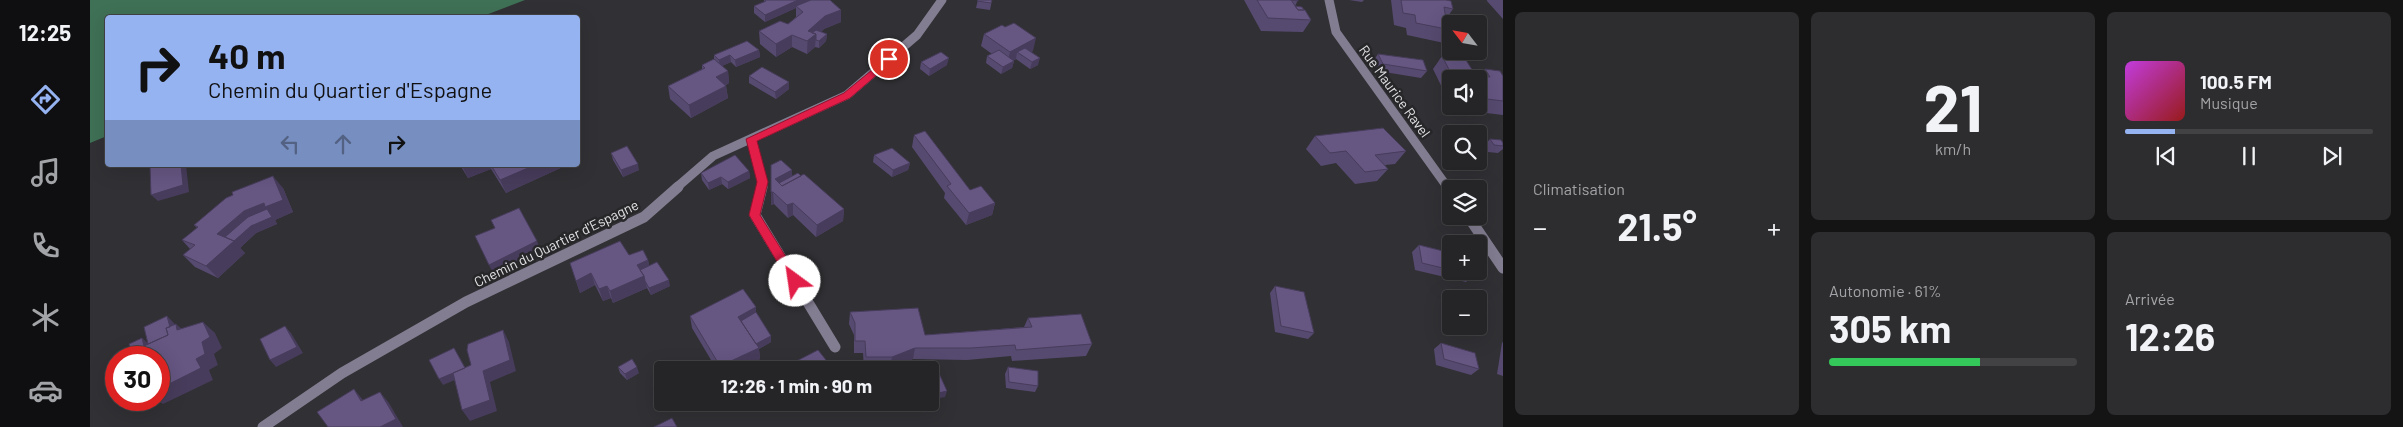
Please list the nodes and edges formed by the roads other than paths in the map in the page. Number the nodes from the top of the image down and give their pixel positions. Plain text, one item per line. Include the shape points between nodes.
1 (942, 0) edge
2 (1330, 0) edge
3 (751, 139) junction
4 (1442, 180) edge
5 (1474, 225) edge
6 (1503, 268) edge
7 (835, 347) dead end
8 (263, 427) edge

1 - 3 street, Chemin du Quartier d'Espagne via 918,35 847,96
2 - 4 street, Rue Maurice Ravel via 1336,32
3 - 7 street via 763,182 755,215
3 - 8 street, Chemin du Quartier d'Espagne via 713,156 644,217 466,302 342,373
5 - 6 street

